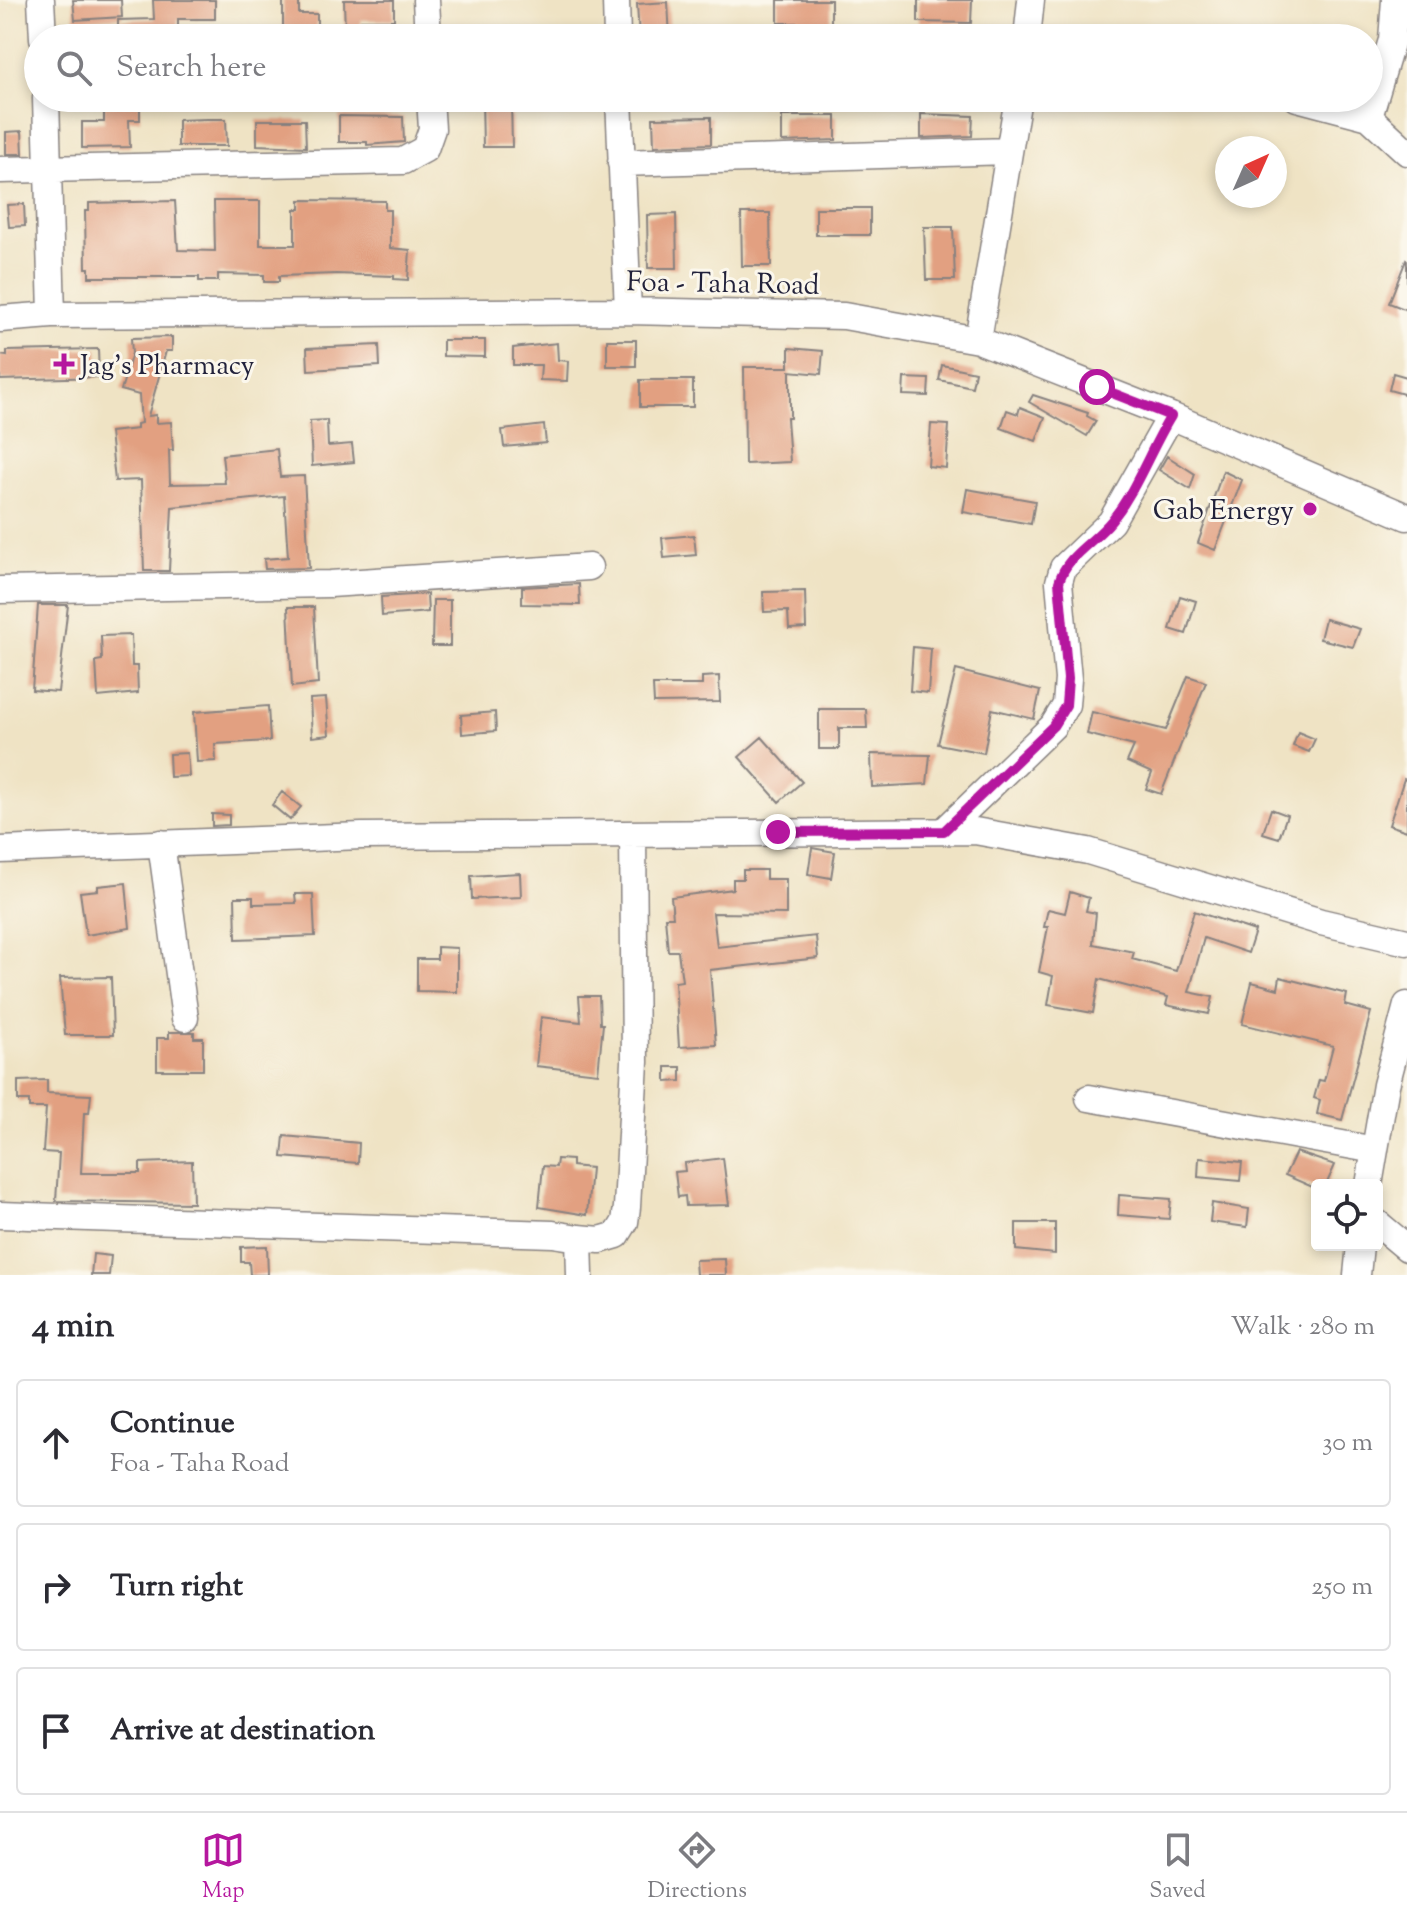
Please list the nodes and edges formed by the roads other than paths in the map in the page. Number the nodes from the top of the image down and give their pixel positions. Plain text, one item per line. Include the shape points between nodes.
1 (41, 0) edge
2 (426, 0) edge
3 (616, 0) edge
4 (1031, 0) edge
5 (1395, 0) edge
6 (42, 24) edge
7 (427, 24) edge
8 (617, 24) edge
9 (1028, 24) edge
10 (1383, 70) edge
11 (47, 112) edge
12 (431, 112) edge
13 (619, 112) edge
14 (1016, 112) edge
15 (1350, 112) edge
16 (1370, 112) edge
17 (1369, 117) junction
18 (1009, 151) junction
19 (1407, 152) edge
20 (621, 163) junction
21 (50, 168) junction
22 (0, 170) edge
23 (628, 311) junction
24 (52, 315) junction
25 (0, 319) edge
26 (978, 340) junction
27 (1171, 416) junction
28 (1407, 517) edge
29 (589, 567) dead end
30 (0, 590) edge
31 (944, 831) junction
32 (633, 835) junction
33 (161, 843) junction
34 (0, 850) edge
35 (1407, 942) edge
36 (1407, 1005) edge
37 (185, 1018) dead end
38 (1396, 1088) edge
39 (1089, 1098) dead end
40 (1375, 1150) junction
41 (1370, 1179) edge
42 (0, 1215) edge
43 (1383, 1228) edge
44 (579, 1238) junction
45 (1407, 1248) edge
46 (1359, 1251) edge
47 (580, 1275) edge
48 (1357, 1275) edge

1 - 6 street
2 - 7 street
3 - 8 street
4 - 9 street
5 - 10 street
11 - 21 street
12 - 21 street via 425,149 403,161
13 - 20 street
14 - 18 street
15 - 17 street
16 - 17 street
17 - 19 street
18 - 20 street
18 - 26 street
20 - 23 street
21 - 22 street
21 - 24 street
23 - 24 street, Foa - Taha Road
23 - 26 street, Foa - Taha Road via 844,316
24 - 25 street, Foa - Taha Road
26 - 27 street, Foa - Taha Road
27 - 28 street, Foa - Taha Road
27 - 31 street via 1111,522 1063,568 1059,582 1066,705 1053,726
29 - 30 street via 330,584
31 - 32 street
31 - 35 street via 1073,847 1308,918
32 - 33 street
32 - 44 street via 635,1062 625,1222 617,1235
33 - 34 street
33 - 37 street
36 - 38 street
38 - 40 street
39 - 40 street
40 - 41 street
42 - 44 street
43 - 45 street
44 - 47 street
46 - 48 street

